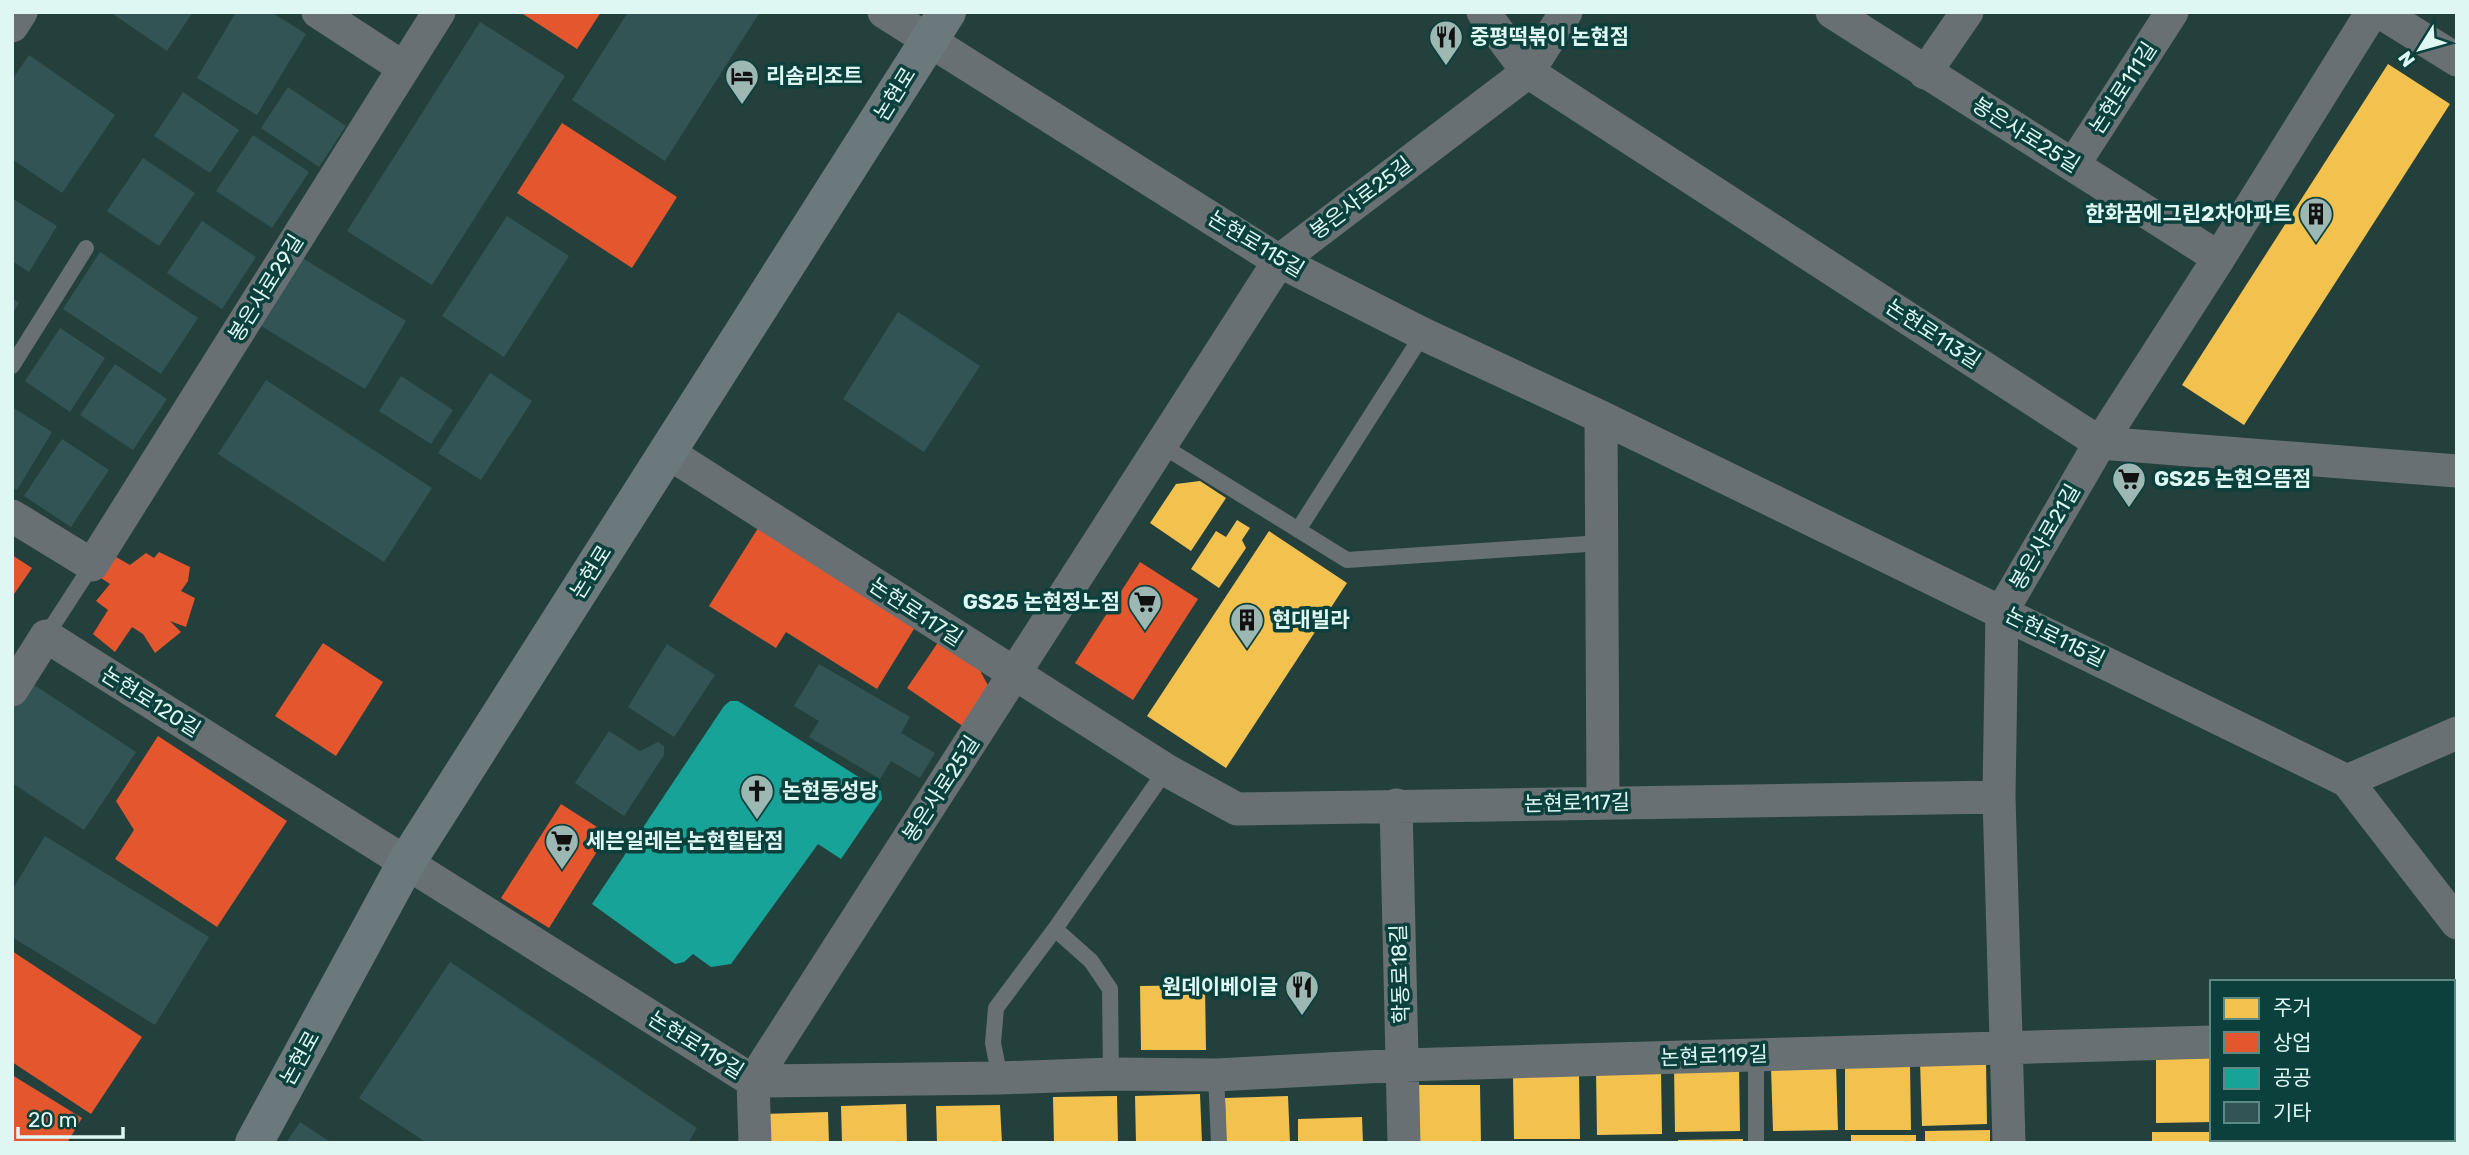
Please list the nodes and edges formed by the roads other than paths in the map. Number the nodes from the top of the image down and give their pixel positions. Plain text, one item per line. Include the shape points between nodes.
1 (21, 12) edge
2 (318, 12) edge
3 (439, 12) edge
4 (884, 12) edge
5 (1483, 12) edge
6 (1566, 12) edge
7 (1832, 12) edge
8 (1967, 12) edge
9 (2172, 12) edge
10 (2372, 12) edge
11 (2380, 12) edge
12 (12, 26) edge
13 (938, 27) edge
14 (2457, 60) edge
15 (404, 68) junction
16 (1528, 72) junction
17 (1925, 73) junction
18 (2074, 164) junction
19 (86, 248) dead end
20 (2219, 258) junction
21 (1279, 261) junction
22 (1423, 334) junction
23 (12, 366) edge
24 (1601, 416) junction
25 (2101, 443) junction
26 (1161, 445) junction
27 (667, 452) junction
28 (2457, 471) edge
29 (12, 516) edge
30 (1298, 530) junction
31 (1601, 543) junction
32 (92, 565) junction
33 (2002, 611) junction
34 (46, 636) junction
35 (1014, 675) junction
36 (12, 691) edge
37 (2457, 733) edge
38 (1166, 770) junction
39 (2347, 781) junction
40 (1999, 797) junction
41 (1603, 802) junction
42 (1396, 805) junction
43 (406, 863) junction
44 (2457, 923) edge
45 (1055, 929) junction
46 (2210, 1042) edge
47 (2006, 1046) junction
48 (1756, 1054) junction
49 (1403, 1065) junction
50 (1111, 1074) junction
51 (1216, 1075) junction
52 (1000, 1078) junction
53 (753, 1081) junction
54 (254, 1143) edge
55 (755, 1143) edge
56 (1219, 1143) edge
57 (1404, 1143) edge
58 (1756, 1143) edge
59 (2009, 1143) edge

1 - 12 street
2 - 15 street
3 - 15 street, 봉은사로29길
4 - 13 street, 논현로115길
5 - 16 street, 논현로113길
6 - 16 street, 봉은사로25길
7 - 17 street, 봉은사로25길
8 - 17 street
9 - 18 street, 논현로111길
10 - 20 street, 봉은사로21길
11 - 14 street
13 - 21 street, 논현로115길
13 - 27 main road, 논현로
15 - 32 street, 봉은사로29길
16 - 21 street, 봉은사로25길
16 - 25 street, 논현로113길
17 - 18 street, 봉은사로25길
18 - 20 street, 봉은사로25길
19 - 23 lane
20 - 25 street, 봉은사로21길
21 - 22 street, 논현로115길
21 - 26 street, 봉은사로25길
22 - 24 street, 논현로115길
22 - 30 lane
24 - 31 street
24 - 33 street, 논현로115길
25 - 28 street, 논현로113길
25 - 33 street, 봉은사로21길
26 - 30 lane
26 - 35 street, 봉은사로25길
27 - 35 street, 논현로117길
27 - 43 main road, 논현로
29 - 32 street
30 - 31 lane via 1347,560
31 - 41 street
32 - 34 lane
33 - 39 street, 논현로115길
33 - 40 street, 봉은사로21길
34 - 36 street
34 - 43 street, 논현로120길
35 - 38 street, 논현로117길
35 - 53 street, 봉은사로25길
37 - 39 street
38 - 42 street, 논현로117길 via 1237,809
38 - 45 lane
39 - 44 street, 논현로115길
40 - 41 street, 논현로117길
40 - 47 street, 봉은사로21길
41 - 42 street, 논현로117길
42 - 49 street, 학동로18길
43 - 53 street, 논현로119길
43 - 54 main road, 논현로
45 - 50 lane via 1091,961 1110,989
45 - 52 lane via 996,1009 993,1042
46 - 47 street, 논현로119길
47 - 48 street, 논현로119길
47 - 59 street, 봉은사로21길
48 - 49 street, 논현로119길
48 - 58 lane
49 - 51 street, 논현로119길
49 - 57 street, 학동로18길
50 - 51 street, 논현로119길
50 - 52 street, 논현로119길
51 - 56 lane
52 - 53 street, 논현로119길
53 - 55 street

